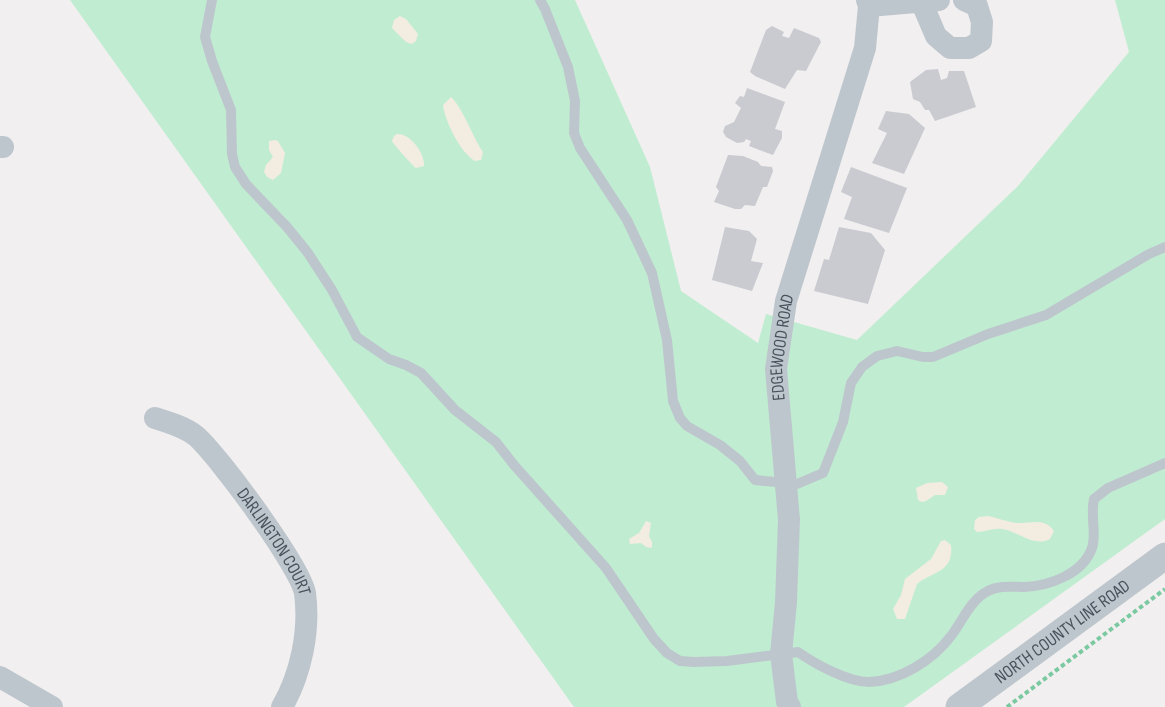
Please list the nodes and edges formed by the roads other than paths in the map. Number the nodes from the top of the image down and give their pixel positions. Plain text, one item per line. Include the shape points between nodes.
1 (212, 0) edge
2 (540, 0) edge
3 (964, 0) edge
4 (930, 1) edge
5 (868, 3) edge
6 (1165, 247) edge
7 (154, 418) dead end
8 (1165, 463) edge
9 (786, 483) junction
10 (1165, 556) edge
11 (781, 654) junction
12 (0, 677) edge
13 (52, 707) edge
14 (282, 707) edge
15 (790, 707) edge
16 (959, 707) edge

1 - 11 lane via 205,37 231,110 235,167 308,253 357,337 389,359 421,373 455,410 496,442 606,568 667,653 680,661 694,662
2 - 9 lane via 568,67 575,101 574,133 580,148 627,220 652,273 667,340 673,401 680,418 740,461 755,480
3 - 4 street via 977,6 982,22 981,41 969,48 950,48 936,36
4 - 5 street
5 - 9 street, EDGEWOOD ROAD via 865,48 786,301 776,369
6 - 9 lane via 1046,315 933,357 897,351 877,356 862,367 851,383 843,422 822,473 797,484
7 - 14 street, DARLINGTON COURT via 195,435 214,455 269,529 304,590 307,620 303,653
8 - 11 lane via 1108,488 1094,499 1092,549 1068,576 1026,587 987,591 972,605 941,650 909,671 868,682 816,665 798,652
9 - 11 street, EDGEWOOD ROAD via 789,520
10 - 16 street, NORTH COUNTY LINE ROAD
11 - 15 street, EDGEWOOD ROAD
12 - 13 street

